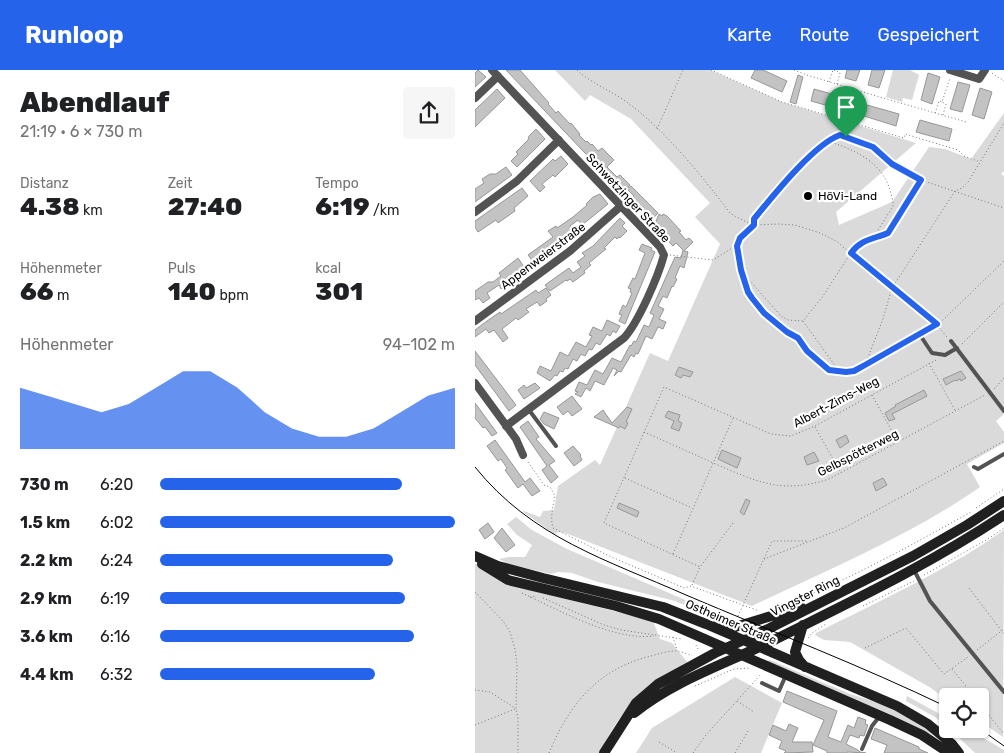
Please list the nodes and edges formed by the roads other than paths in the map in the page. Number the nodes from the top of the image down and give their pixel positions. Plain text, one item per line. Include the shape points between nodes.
1 (492, 70) edge
2 (951, 70) edge
3 (986, 70) edge
4 (498, 76) junction
5 (475, 98) edge
6 (559, 140) junction
7 (621, 206) junction
8 (475, 212) edge
9 (475, 321) edge
10 (920, 335) road end
11 (951, 341) road end
12 (957, 348) junction
13 (475, 383) edge
14 (527, 408) junction
15 (1004, 411) edge
16 (505, 426) junction
17 (556, 446) dead end
18 (1004, 454) edge
19 (523, 455) road end
20 (974, 467) dead end
21 (1004, 500) edge
22 (1004, 514) edge
23 (475, 557) edge
24 (508, 574) junction
25 (916, 574) junction
26 (821, 601) junction
27 (706, 624) junction
28 (803, 624) junction
29 (742, 640) junction
30 (726, 648) junction
31 (758, 648) junction
32 (742, 655) junction
33 (805, 668) junction
34 (787, 675) junction
35 (762, 683) dead end
36 (1004, 692) edge
37 (881, 716) junction
38 (625, 720) junction
39 (937, 738) junction
40 (862, 749) dead end
41 (604, 753) edge
42 (949, 753) edge
43 (959, 753) edge

1 - 4 street, Schwetzinger Straße
2 - 3 street via 979,78
4 - 5 street
4 - 6 street, Schwetzinger Straße
6 - 7 street, Schwetzinger Straße
6 - 8 street via 517,181
7 - 9 street, Appenweierstraße via 570,251
7 - 14 street, Schwetzinger Straße via 660,246 665,255 661,266 630,332
10 - 12 lane via 932,352 945,355
11 - 12 lane
12 - 15 lane
13 - 16 street
14 - 16 street, Schwetzinger Straße
14 - 17 lane
16 - 19 street
18 - 20 lane via 978,469
21 - 26 main road, Vingster Ring via 913,556
22 - 25 main road, Vingster Ring
23 - 24 main road, Ostheimer Straße
24 - 27 main road, Ostheimer Straße via 663,607
24 - 30 main road, Ostheimer Straße via 523,584 641,613
25 - 28 main road, Vingster Ring
25 - 36 lane via 930,601
26 - 27 main road via 735,627
26 - 29 main road, Vingster Ring
27 - 29 main road, Ostheimer Straße
28 - 31 main road, Vingster Ring
28 - 33 main road via 795,652
29 - 30 main road, Vingster Ring
29 - 31 main road, Ostheimer Straße
30 - 32 main road, Ostheimer Straße
30 - 38 main road, Vingster Ring via 658,684 636,703
31 - 32 main road, Vingster Ring
31 - 33 main road, Ostheimer Straße
32 - 34 main road, Ostheimer Straße
32 - 38 main road, Vingster Ring via 668,689
33 - 39 main road, Ostheimer Straße via 897,706 928,724
34 - 35 lane via 779,691
34 - 37 main road, Ostheimer Straße
37 - 39 main road, Ostheimer Straße
37 - 40 lane via 872,726
38 - 41 main road, Vingster Ring
39 - 42 main road, Ostheimer Straße
39 - 43 main road, Ostheimer Straße via 952,744

